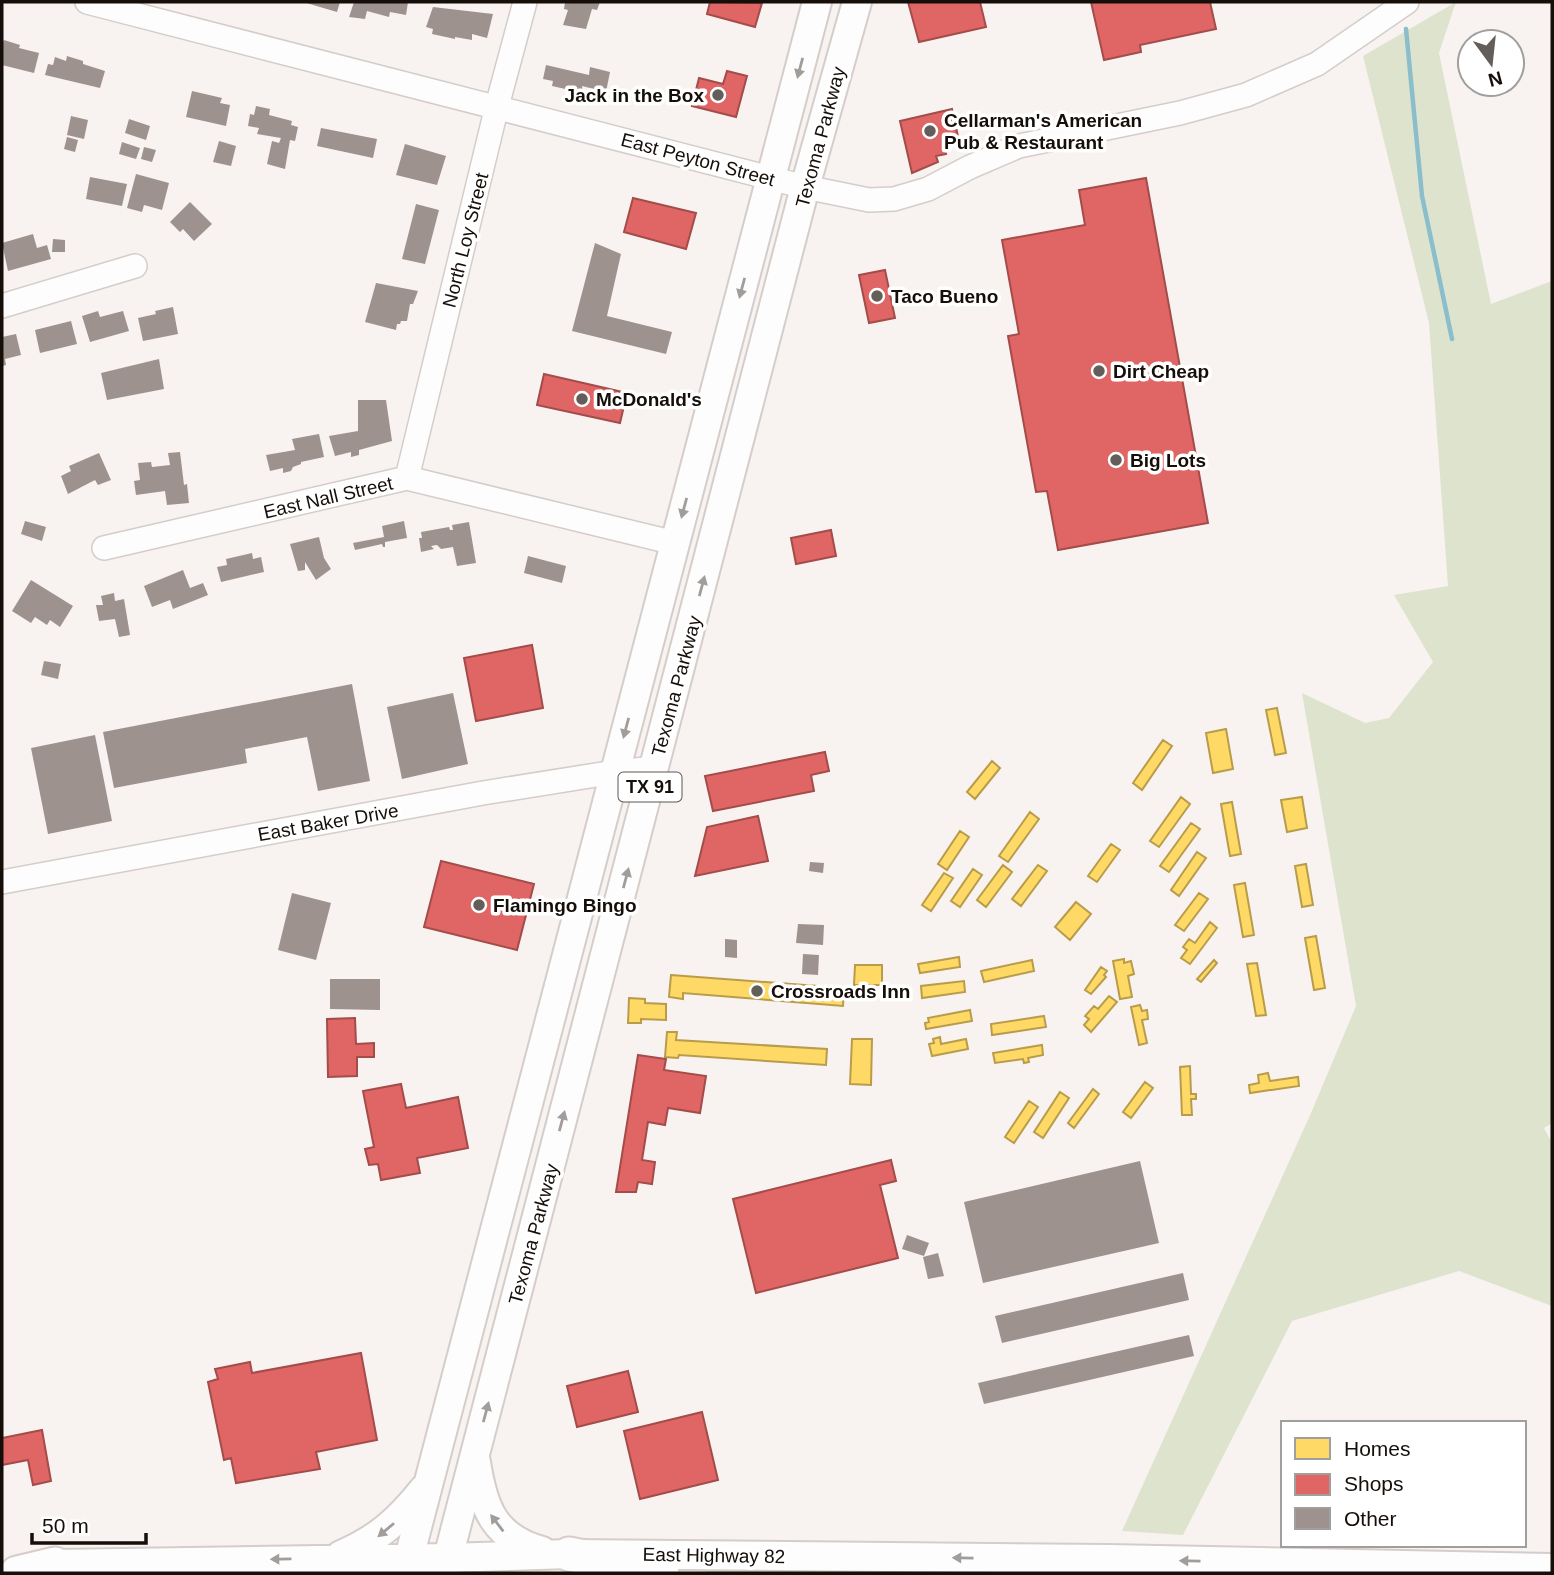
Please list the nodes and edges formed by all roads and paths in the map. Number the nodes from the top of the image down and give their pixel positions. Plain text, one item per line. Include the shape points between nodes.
1 (87, 2) edge
2 (525, 2) edge
3 (817, 2) edge
4 (857, 2) edge
5 (1408, 2) edge
6 (497, 106) junction
7 (771, 178) junction
8 (805, 187) junction
9 (135, 266) dead end
10 (2, 306) edge
11 (407, 478) junction
12 (675, 543) junction
13 (104, 548) dead end
14 (655, 768) junction
15 (615, 772) junction
16 (2, 882) edge
17 (475, 1456) junction
18 (427, 1485) junction
19 (562, 1554) junction
20 (332, 1558) junction
21 (2, 1564) edge
22 (55, 1564) junction
23 (407, 1565) edge
24 (446, 1566) edge
25 (1105, 1566) edge
26 (1552, 1568) edge
27 (17, 1573) edge
28 (662, 1573) edge

1 - 6 street, East Peyton Street
2 - 6 street, North Loy Street
3 -> 7 main road, Texoma Parkway / TX 91
4 - 8 main road, Texoma Parkway / TX 91
5 - 8 street, East Peyton Street via 1317,64 1246,95 1019,146 928,189 894,199 869,200
6 - 7 street, East Peyton Street
6 - 11 street, North Loy Street
7 - 8 street, East Peyton Street
7 -> 12 main road, Texoma Parkway / TX 91
14 -> 8 main road, Texoma Parkway / TX 91
9 - 10 street
11 - 12 street, East Nall Street
11 - 13 street, East Nall Street
12 -> 15 main road, Texoma Parkway / TX 91
14 - 15 street, East Baker Drive
17 -> 14 main road, Texoma Parkway / TX 91
15 - 16 street, East Baker Drive
15 - 18 main road, Texoma Parkway / TX 91
19 -> 17 main road via 527,1547 496,1524 485,1506
17 - 24 main road, Texoma Parkway / TX 91
18 -> 20 main road via 376,1538
18 - 23 main road, Texoma Parkway / TX 91
19 - 24 main road, East Highway 82
25 -> 19 main road, East Highway 82
19 - 28 highway
20 -> 22 main road, East Highway 82
20 - 23 main road, East Highway 82
21 - 22 street, East Highway 82
22 - 27 highway
23 - 24 main road, East Highway 82
26 -> 25 main road, East Highway 82

